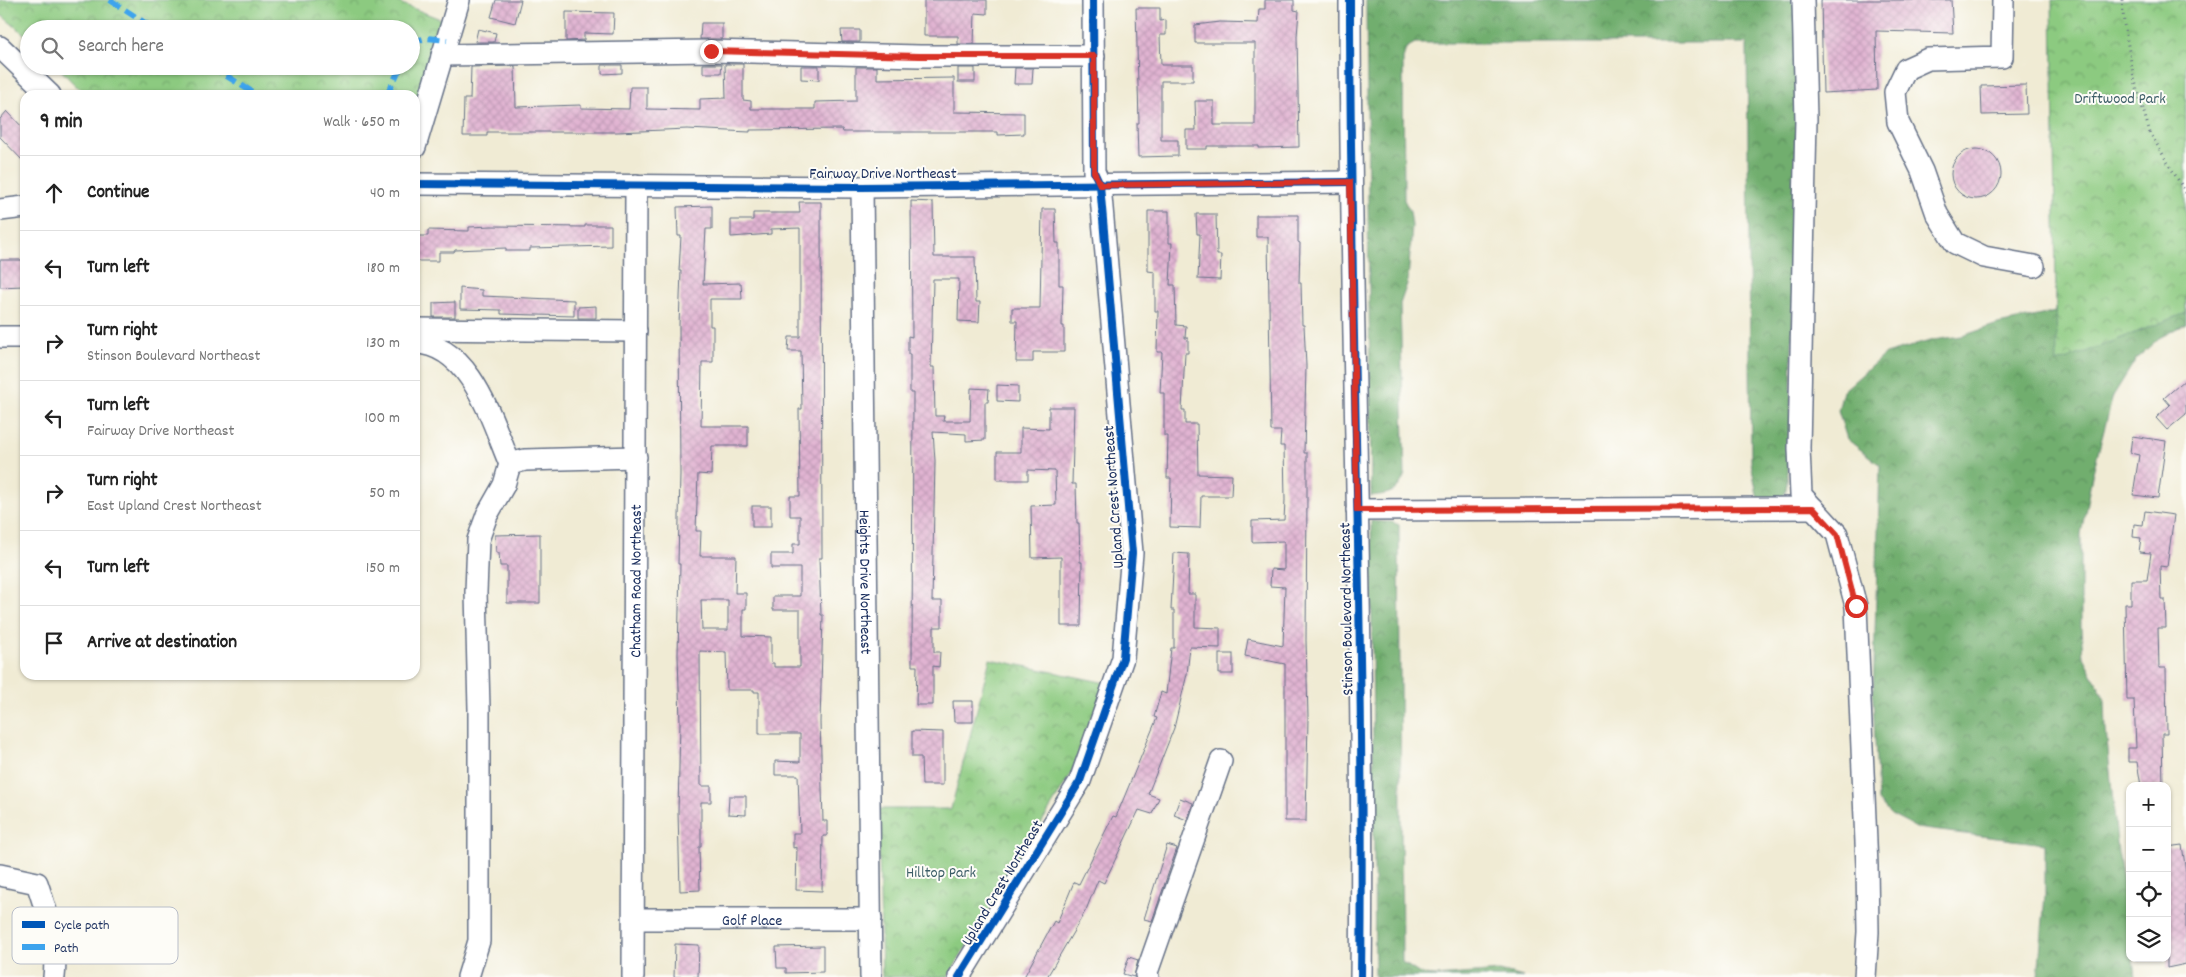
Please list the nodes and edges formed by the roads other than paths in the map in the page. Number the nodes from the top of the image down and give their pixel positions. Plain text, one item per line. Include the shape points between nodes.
1 (459, 0) edge
2 (1093, 0) edge
3 (1350, 0) edge
4 (1803, 0) edge
5 (2003, 0) edge
6 (0, 47) edge
7 (442, 55) junction
8 (1094, 56) junction
9 (20, 66) edge
10 (29, 75) edge
11 (45, 90) edge
12 (420, 130) edge
13 (1350, 182) junction
14 (420, 184) edge
15 (636, 185) junction
16 (1100, 185) junction
17 (862, 187) junction
18 (20, 208) edge
19 (0, 210) edge
20 (2034, 266) dead end
21 (420, 329) edge
22 (636, 330) junction
23 (0, 337) edge
24 (20, 337) edge
25 (420, 344) edge
26 (636, 456) junction
27 (510, 464) junction
28 (1813, 508) junction
29 (1357, 510) junction
30 (1221, 761) dead end
31 (0, 875) edge
32 (45, 907) edge
33 (634, 919) junction
34 (871, 919) junction
35 (56, 964) edge
36 (1147, 976) edge
37 (54, 977) edge
38 (468, 977) edge
39 (633, 977) edge
40 (871, 977) edge
41 (959, 977) edge
42 (1361, 977) edge
43 (1865, 977) edge

1 - 7 street
2 - 8 street, Upland Crest Northeast
3 - 13 street, Stinson Boulevard Northeast
4 - 28 street via 1806,119 1799,448 1801,495
5 - 20 street via 2002,58 1928,60 1906,69 1896,92 1898,122 1922,171 1936,214 1955,242 1984,257
6 - 9 street
7 - 8 street via 711,51
7 - 12 street
8 - 16 street, Upland Crest Northeast via 1094,172
10 - 11 street
13 - 16 street, Fairway Drive Northeast
13 - 29 street, Stinson Boulevard Northeast
14 - 15 street, Fairway Drive Northeast
15 - 17 street, Fairway Drive Northeast
15 - 22 street, Chatham Road Northeast
16 - 17 street, Fairway Drive Northeast
16 - 41 street, Upland Crest Northeast via 1132,553 1123,658 1080,781
17 - 34 street, Heights Drive Northeast
18 - 19 street
21 - 22 street
22 - 26 street, Chatham Road Northeast
23 - 24 street
25 - 27 street via 439,350 472,378
26 - 27 street via 525,460
26 - 33 street, Chatham Road Northeast
27 - 38 street via 504,486 487,515 478,540 479,941
28 - 29 street
28 - 43 street via 1837,534 1856,606 1867,866
29 - 42 street, Stinson Boulevard Northeast via 1363,826
30 - 36 street
31 - 32 street via 37,883
33 - 34 street, Golf Place
33 - 39 street, Chatham Road Northeast
34 - 40 street, Heights Drive Northeast
35 - 37 street

